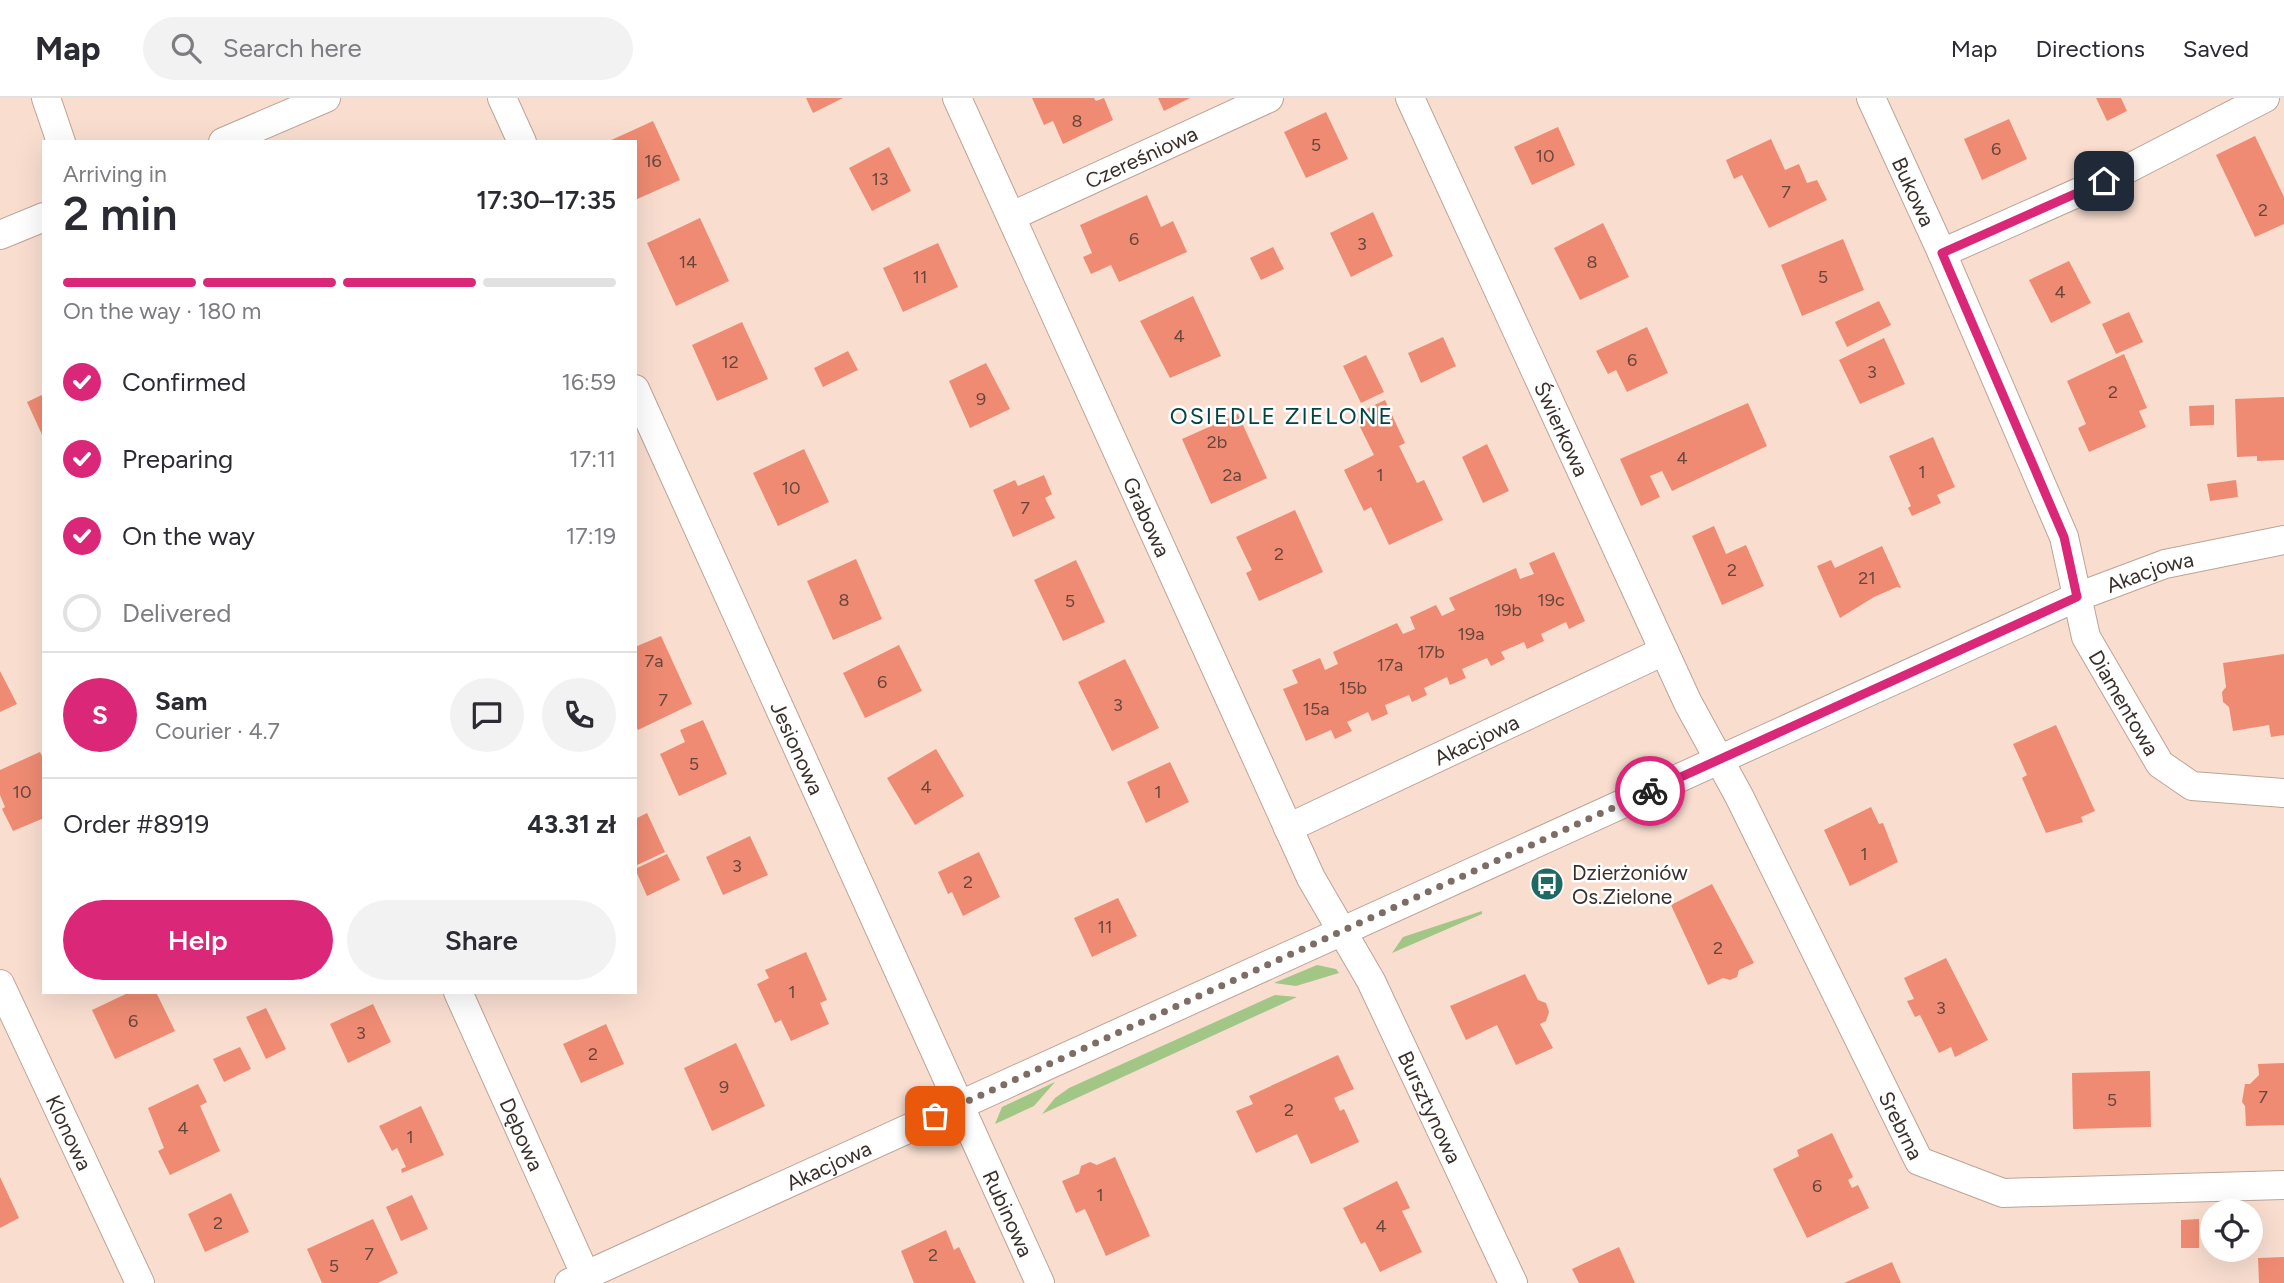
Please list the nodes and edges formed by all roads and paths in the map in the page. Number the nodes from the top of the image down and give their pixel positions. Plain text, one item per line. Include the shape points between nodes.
1 (47, 98) edge
2 (327, 98) edge
3 (502, 98) edge
4 (957, 98) edge
5 (1269, 98) edge
6 (1410, 98) edge
7 (1871, 98) edge
8 (2265, 98) edge
9 (60, 140) edge
10 (228, 140) edge
11 (521, 140) edge
12 (1012, 216) junction
13 (42, 218) edge
14 (0, 235) edge
15 (1942, 253) junction
16 (637, 393) edge
17 (2284, 540) edge
18 (2077, 597) junction
19 (1664, 651) junction
20 (1718, 759) junction
21 (2284, 793) edge
22 (1287, 828) junction
23 (1343, 932) junction
24 (0, 984) edge
25 (459, 994) edge
26 (960, 1105) junction
27 (2284, 1185) edge
28 (581, 1280) edge
29 (140, 1283) edge
30 (1040, 1283) edge
31 (1513, 1283) edge

1 - 9 street
2 - 10 street
3 - 11 street
4 - 12 street, Grabowa
5 - 12 street, Czereśniowa
6 - 19 street, Świerkowa
7 - 15 street, Bukowa
8 - 15 street via 2104,181
12 - 22 street, Grabowa
13 - 14 street
15 - 18 street, Bukowa via 2064,537
16 - 26 street, Jesionowa
17 - 18 street, Akacjowa via 2165,564
18 - 20 street, Akacjowa
18 - 21 street, Diamentowa via 2086,638 2160,764 2192,786
19 - 20 street, Świerkowa
19 - 22 street, Akacjowa
20 - 23 street, Akacjowa
20 - 27 street, Srebrna via 1919,1161 2003,1193
22 - 23 street, Grabowa
23 - 26 street, Akacjowa
23 - 31 street, Bursztynowa via 1371,981
24 - 29 street, Klonowa
25 - 28 street, Dębowa
26 - 28 street, Akacjowa
26 - 30 street, Rubinowa

